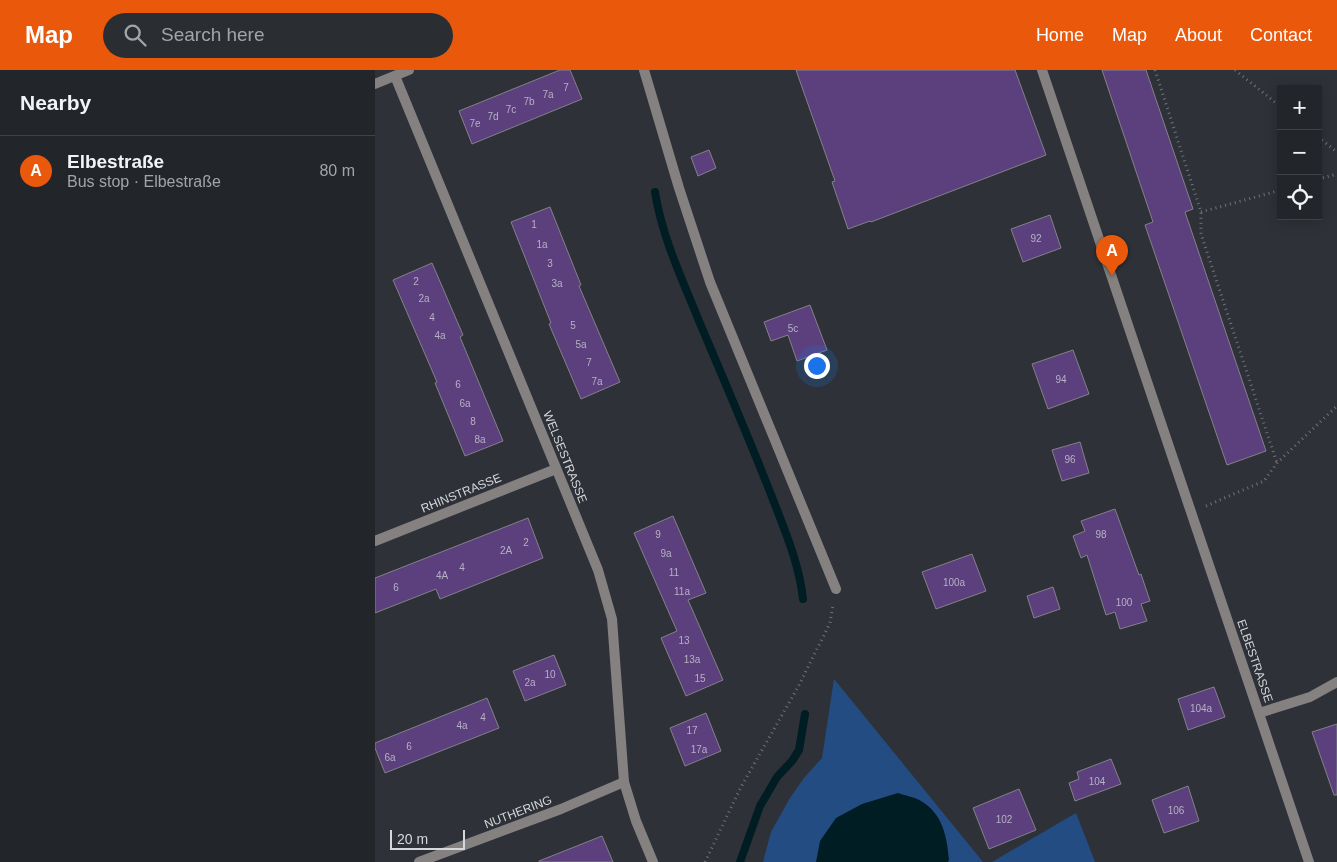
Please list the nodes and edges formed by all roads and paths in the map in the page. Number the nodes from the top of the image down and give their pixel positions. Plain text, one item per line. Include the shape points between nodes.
1 (409, 70) edge
2 (644, 70) edge
3 (1042, 70) edge
4 (1155, 70) edge
5 (1235, 70) edge
6 (395, 76) junction
7 (375, 84) edge
8 (1277, 104) edge
9 (1322, 140) edge
10 (1337, 152) edge
11 (1337, 174) edge
12 (1322, 178) edge
13 (1277, 191) edge
14 (1201, 212) junction
15 (1337, 406) edge
16 (1277, 463) junction
17 (556, 469) junction
18 (1192, 513) junction
19 (375, 541) edge
20 (836, 589) joint
21 (1337, 682) edge
22 (1259, 713) junction
23 (624, 782) junction
24 (419, 862) edge
25 (653, 862) edge
26 (705, 862) edge
27 (1309, 862) edge

1 - 6 street
2 - 20 street via 710,282
3 - 18 street, ELBESTRASSE
4 - 14 path
5 - 8 path
6 - 7 street
6 - 17 street, WELSESTRASSE
9 - 10 path
11 - 12 path
13 - 14 path
14 - 16 path via 1201,234
15 - 16 path
16 - 18 path via 1264,482
17 - 19 street, RHINSTRASSE
17 - 23 street, WELSESTRASSE via 598,570 612,619
18 - 22 street, ELBESTRASSE
20 - 26 path via 830,623 741,787
21 - 22 street via 1310,697
22 - 27 street, ELBESTRASSE
23 - 24 street, NUTHERING
23 - 25 street, WELSESTRASSE

